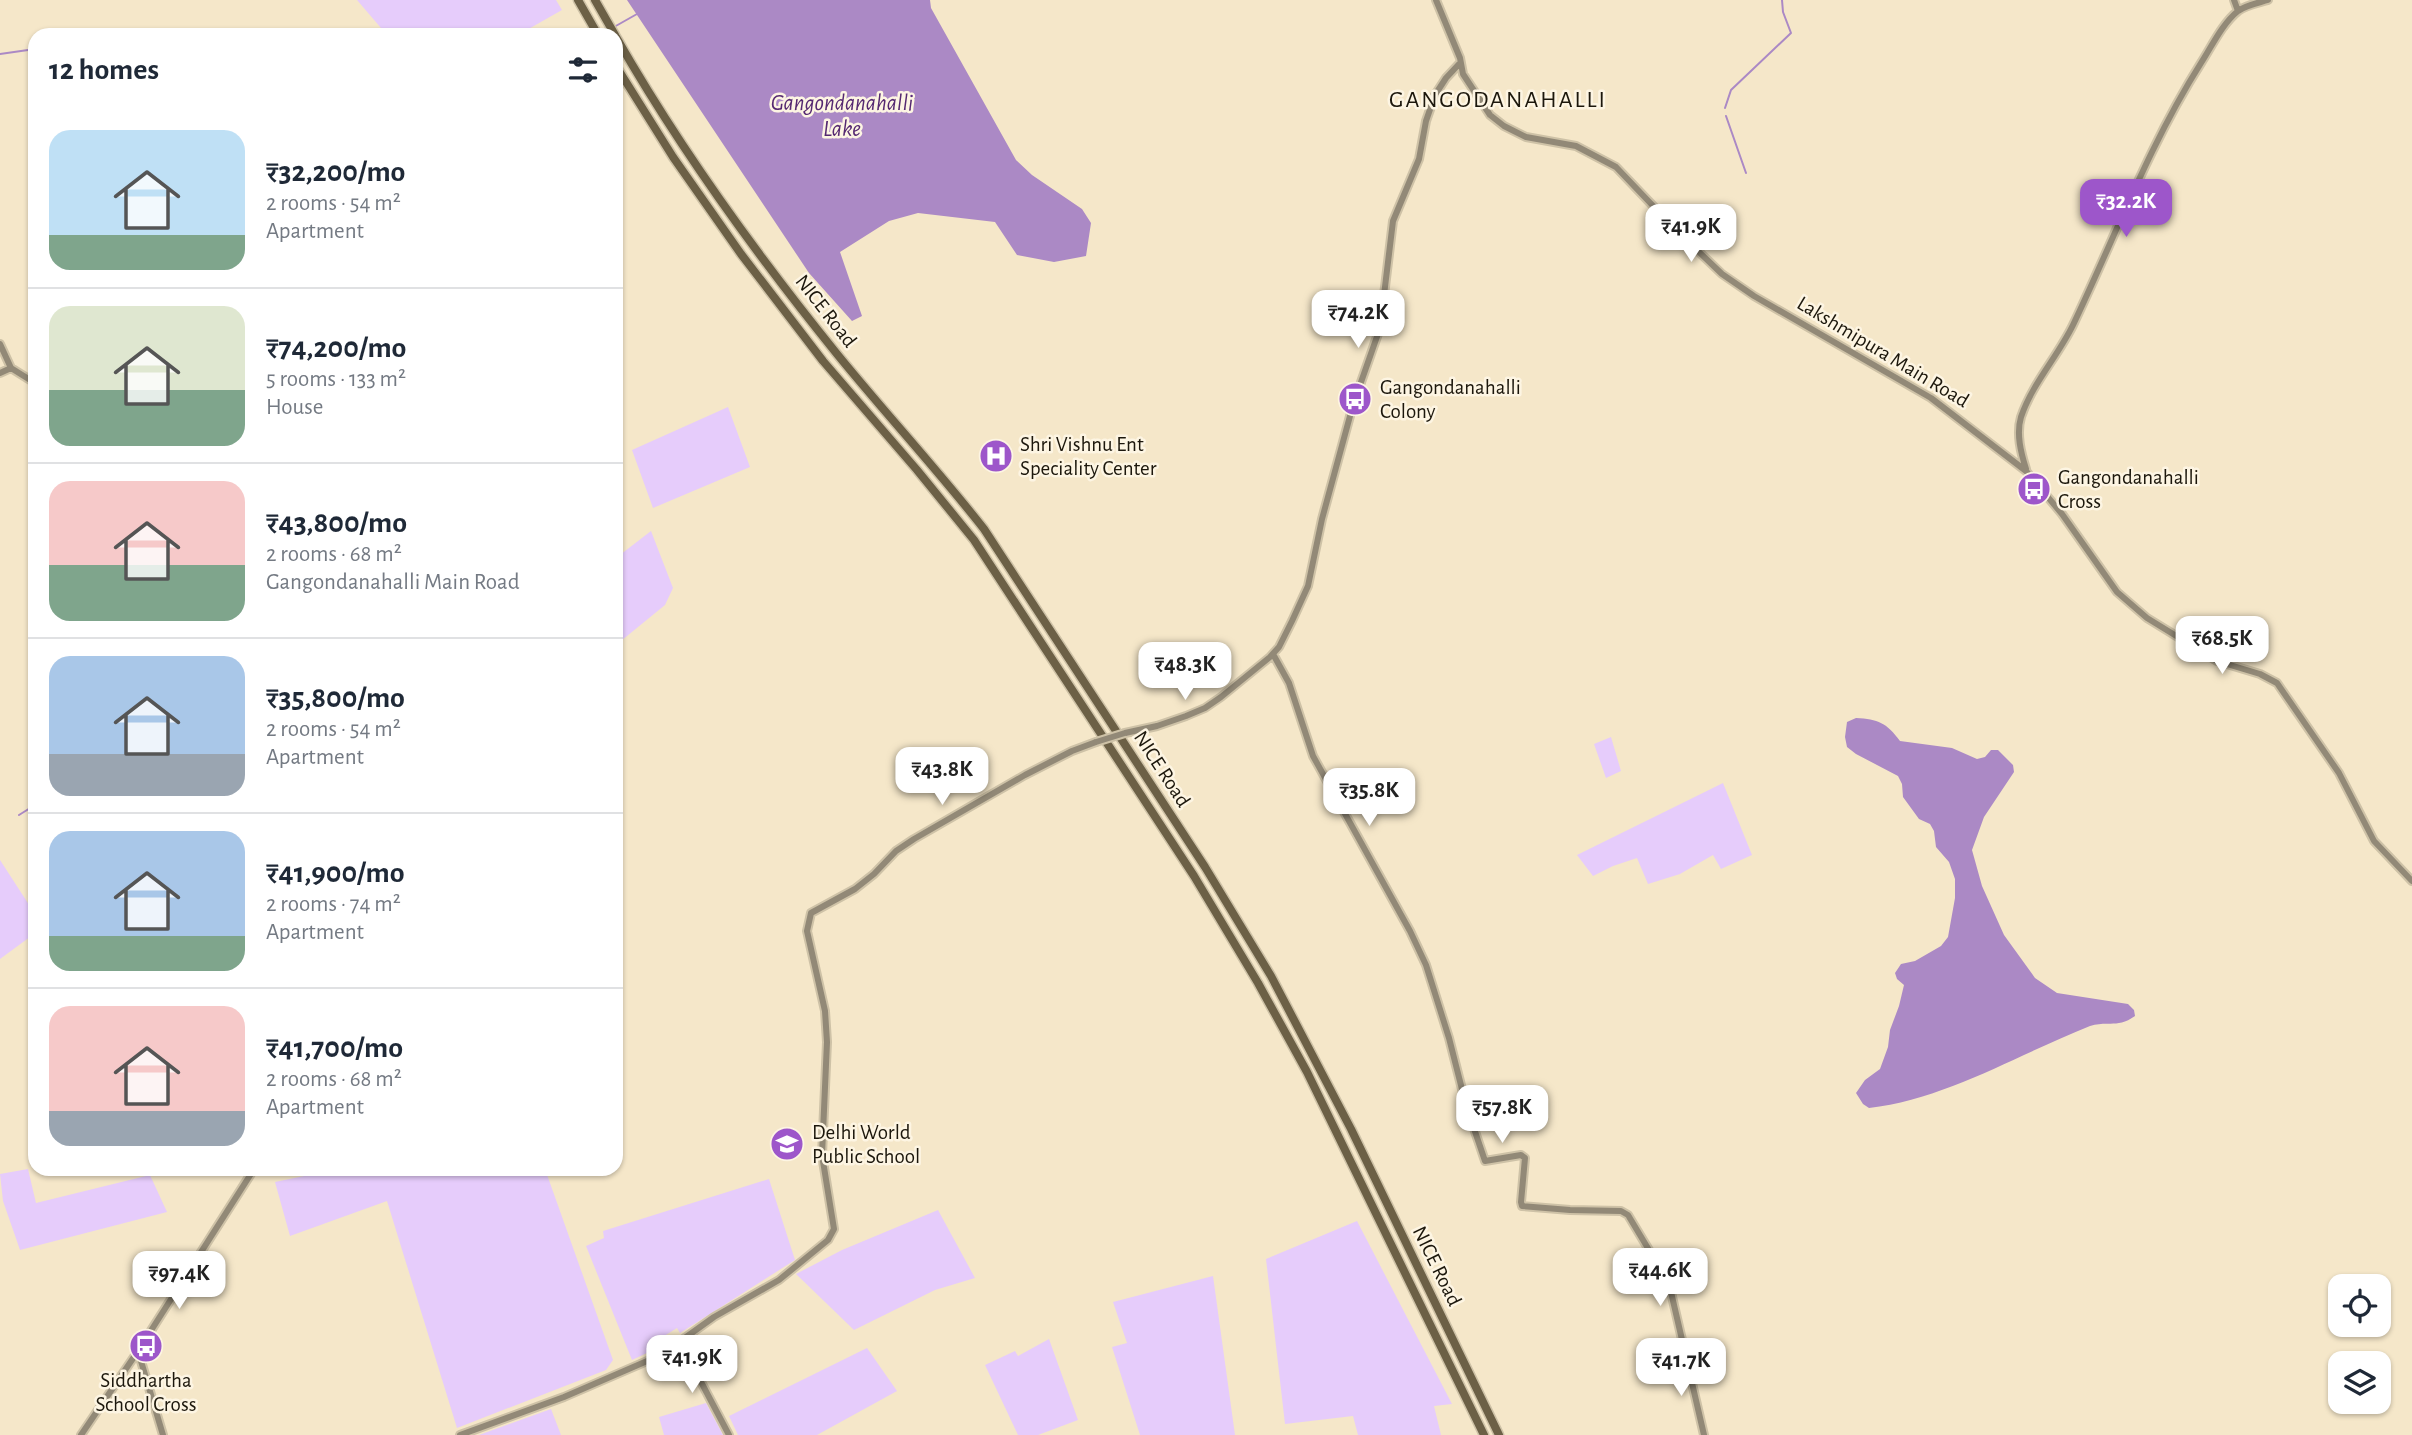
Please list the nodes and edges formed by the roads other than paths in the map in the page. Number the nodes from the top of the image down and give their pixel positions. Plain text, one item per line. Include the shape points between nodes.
1 (578, 0) edge
2 (596, 0) edge
3 (1436, 0) edge
4 (2234, 0) edge
5 (2268, 0) edge
6 (2238, 11) junction
7 (593, 28) edge
8 (612, 28) edge
9 (623, 48) edge
10 (1460, 62) junction
11 (623, 77) edge
12 (0, 344) edge
13 (11, 368) junction
14 (0, 373) edge
15 (28, 379) edge
16 (2026, 471) junction
17 (1273, 654) junction
18 (2412, 881) edge
19 (250, 1176) edge
20 (680, 1342) junction
21 (138, 1351) junction
22 (81, 1435) edge
23 (163, 1435) edge
24 (460, 1435) edge
25 (729, 1435) edge
26 (1484, 1435) edge
27 (1499, 1435) edge
28 (1704, 1435) edge

1 - 7 highway
2 - 8 highway, NICE Road
3 - 10 street, Lakshmipura Main Road
4 - 6 street
5 - 6 street
6 - 16 street via 2223,27 2180,98 2072,327 2021,418 2018,437
9 - 27 highway, NICE Road via 753,246 984,529 1205,867 1309,1046
10 - 16 street, Lakshmipura Main Road via 1490,116 1530,138 1576,146 1616,167 1722,274 1931,398
10 - 17 street via 1435,95 1419,159 1393,221 1380,328 1353,405 1305,594
11 - 26 highway, NICE Road via 741,254 823,361 974,540 1194,876 1307,1072
12 - 13 street
13 - 14 street
13 - 15 street
16 - 18 street, Lakshmipura Main Road via 2116,592 2135,609 2206,655 2277,683 2339,773 2374,841
17 - 20 street, bridge via 1205,708 1096,742 1025,775 914,839 855,888 811,913 807,931 825,1011 822,1155 834,1229 828,1240 779,1280
17 - 28 street via 1289,683 1313,756 1426,965 1485,1161 1525,1158 1522,1206 1628,1215 1671,1292
19 - 21 street
20 - 24 street via 628,1371
20 - 25 street
21 - 22 street
21 - 23 street

